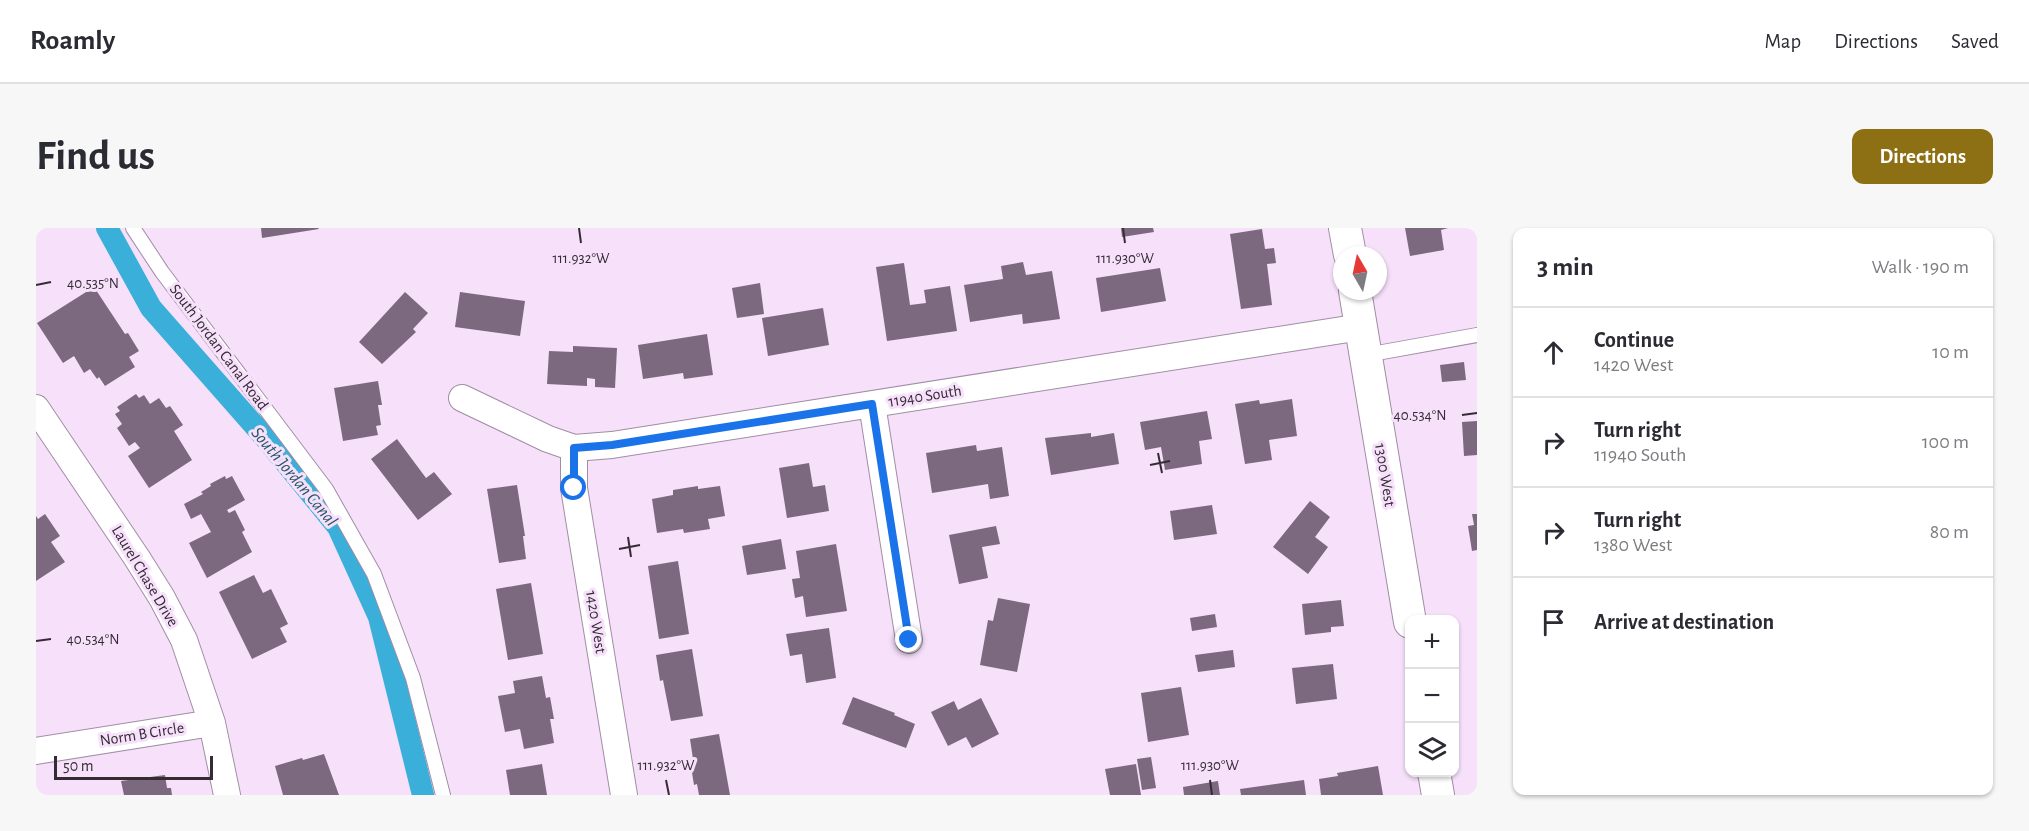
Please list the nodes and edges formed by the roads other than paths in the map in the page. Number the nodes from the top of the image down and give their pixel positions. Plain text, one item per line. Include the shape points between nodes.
1 (133, 228) edge
2 (1345, 228) edge
3 (1348, 246) edge
4 (1356, 300) edge
5 (1477, 335) edge
6 (1363, 341) junction
7 (462, 398) dead end
8 (872, 404) junction
9 (36, 408) edge
10 (574, 448) junction
11 (1409, 615) edge
12 (909, 640) dead end
13 (212, 723) junction
14 (36, 752) edge
15 (1435, 777) edge
16 (227, 795) edge
17 (443, 795) edge
18 (624, 795) edge
19 (1438, 795) edge

1 - 17 lane, South Jordan Canal Road via 326,489 374,574 413,678
2 - 3 street
4 - 6 street, 1300 West
5 - 6 lane
6 - 8 street, 11940 South
6 - 11 street, 1300 West
7 - 10 street, 11940 South
8 - 10 street, 11940 South
8 - 12 street
9 - 13 street, Laurel Chase Drive via 162,598 184,640
10 - 18 street, 1420 West via 574,488
13 - 14 street, Norm B Circle
13 - 16 street, Laurel Chase Drive
15 - 19 street

